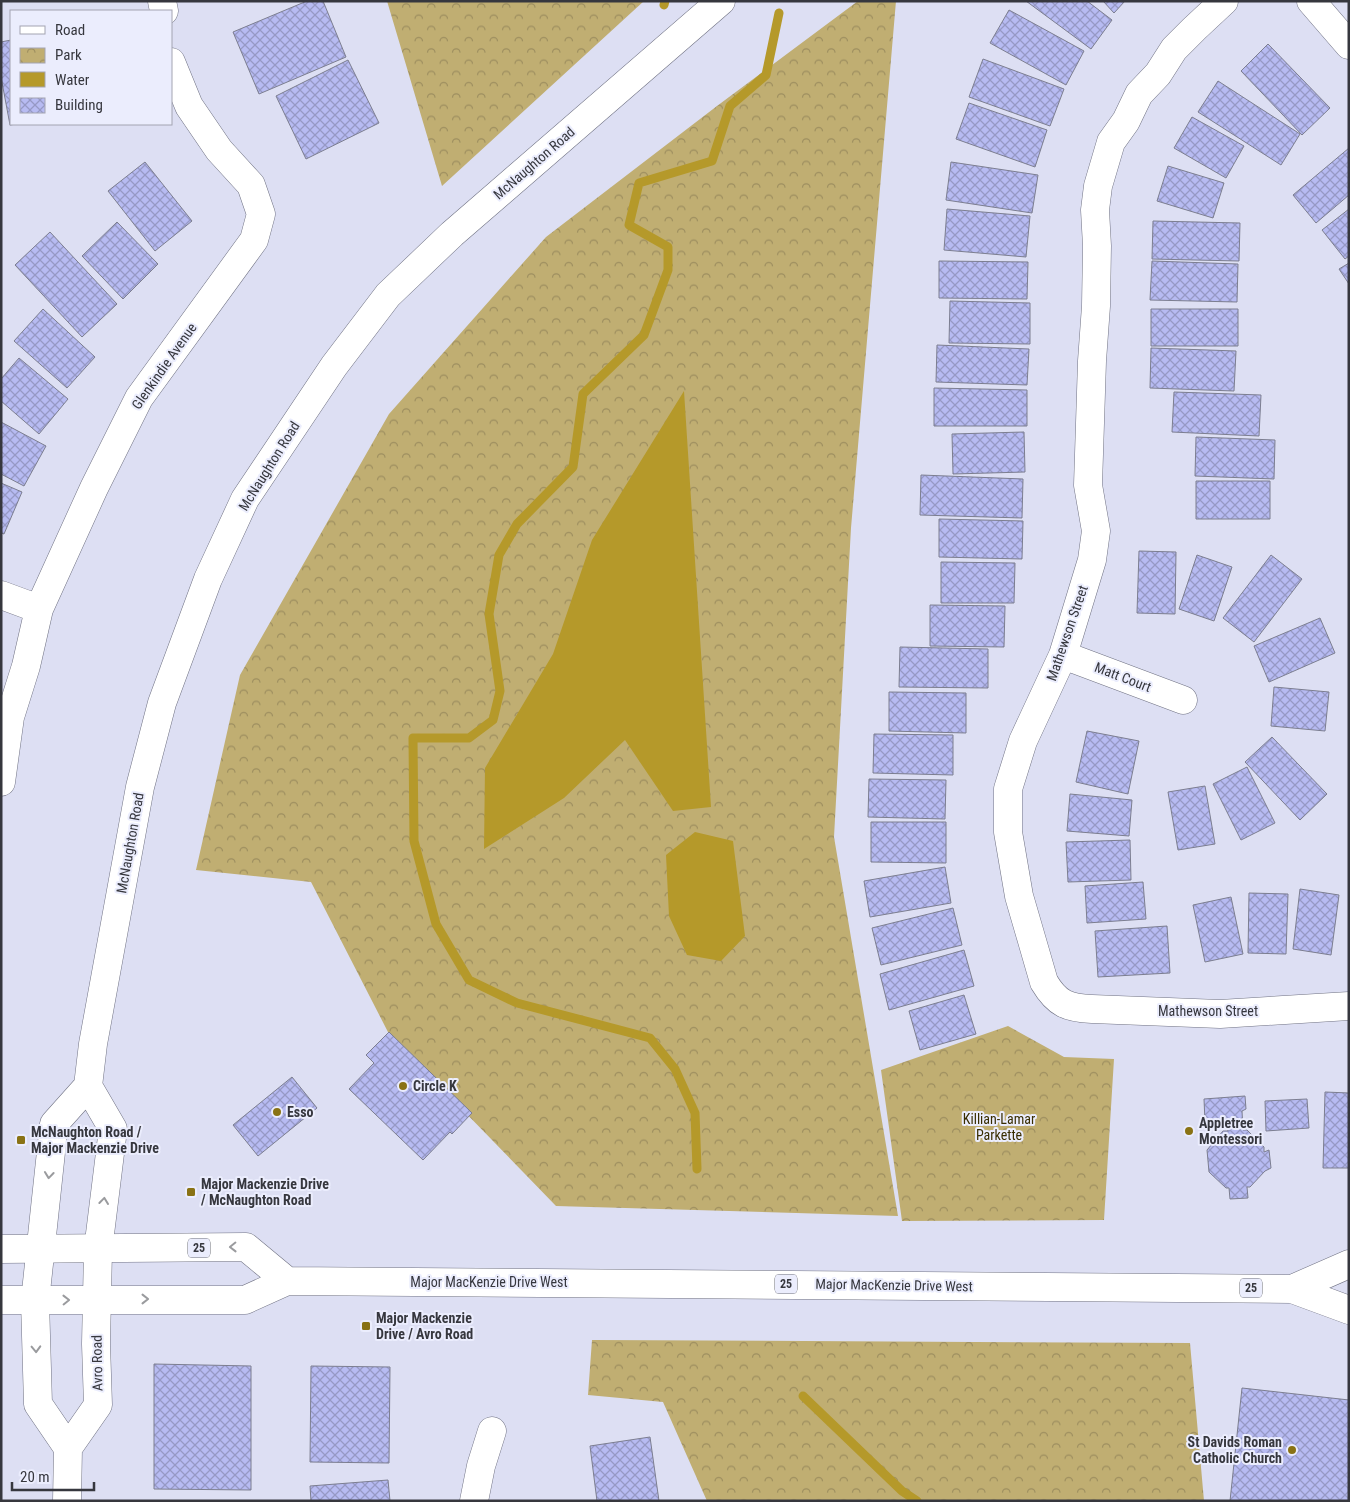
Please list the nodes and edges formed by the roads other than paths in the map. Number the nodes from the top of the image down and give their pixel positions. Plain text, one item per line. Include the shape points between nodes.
1 (720, 1) edge
2 (1224, 1) edge
3 (1311, 1) edge
4 (1349, 45) edge
5 (172, 64) edge
6 (1, 595) edge
7 (39, 609) junction
8 (1063, 654) junction
9 (1183, 700) dead end
10 (1, 782) edge
11 (1349, 1006) edge
12 (88, 1086) junction
13 (1, 1249) edge
14 (42, 1250) junction
15 (98, 1250) junction
16 (1349, 1264) edge
17 (287, 1281) junction
18 (1292, 1288) junction
19 (1, 1300) edge
20 (96, 1300) junction
21 (35, 1301) junction
22 (1349, 1310) edge
23 (492, 1431) dead end
24 (68, 1448) junction
25 (67, 1501) edge
26 (474, 1501) edge

1 - 12 street, McNaughton Road via 452,234 388,296 334,366 246,500 208,579 162,703 140,787
2 - 8 street, Mathewson Street via 1174,49 1158,74 1139,94 1111,142 1098,186 1094,210 1096,306 1088,485 1096,531 1092,560
3 - 4 street
5 - 7 street, Glenkindie Avenue via 189,106 219,150 251,185 262,214 254,240 138,398
6 - 7 street
7 - 10 street, Glenkindie Avenue via 10,717
8 - 9 street, Matt Court
8 - 11 street, Mathewson Street via 1023,742 1008,789 1008,832 1019,896 1044,982 1050,992 1063,1005 1092,1009 1220,1014
12 -> 14 street via 54,1124
15 -> 12 street via 113,1129
13 - 14 street, 25
14 - 15 street, 25
14 - 21 street
17 -> 15 street, 25 via 246,1247
15 - 20 street, Avro Road
16 - 18 street, Major MacKenzie Drive West / 25
17 - 18 street, Major MacKenzie Drive West / 25
20 -> 17 street, Major MacKenzie Drive West / 25 via 245,1300
18 - 22 street, Major MacKenzie Drive West / 25
19 - 21 street, Major MacKenzie Drive West / 25
21 -> 20 street, Major MacKenzie Drive West / 25
20 - 24 street, Avro Road via 98,1405
21 -> 24 street via 38,1404
23 - 26 street
24 - 25 street

